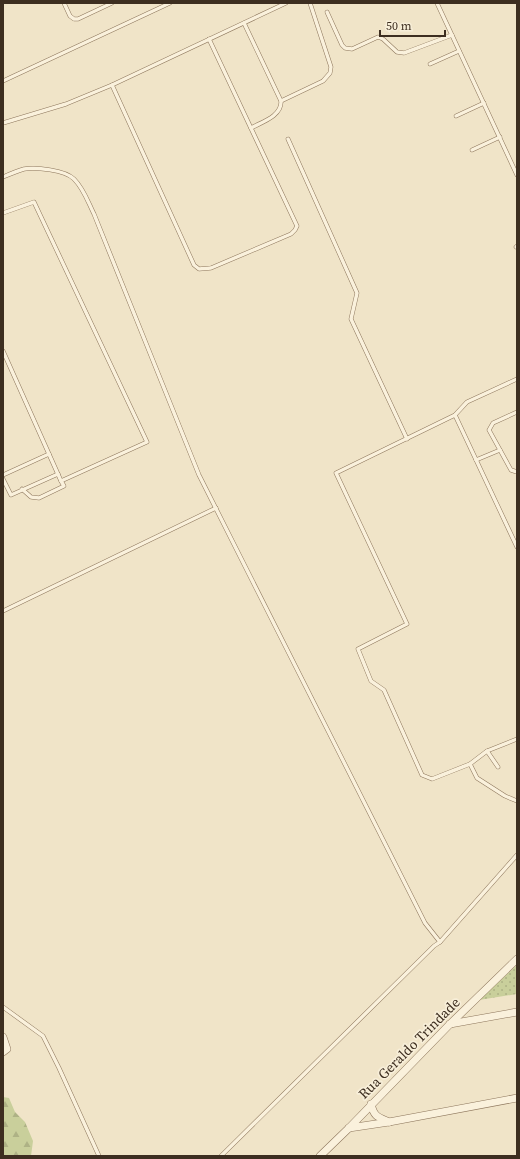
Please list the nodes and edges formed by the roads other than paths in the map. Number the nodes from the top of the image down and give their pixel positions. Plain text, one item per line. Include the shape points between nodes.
1 (64, 3) edge
2 (112, 3) edge
3 (170, 3) edge
4 (286, 3) edge
5 (310, 3) edge
6 (437, 3) edge
7 (327, 12) dead end
8 (244, 23) junction
9 (452, 35) junction
10 (209, 39) junction
11 (460, 51) junction
12 (430, 64) dead end
13 (3, 81) edge
14 (112, 85) junction
15 (281, 101) junction
16 (484, 103) junction
17 (456, 116) dead end
18 (3, 123) edge
19 (251, 128) junction
20 (500, 137) junction
21 (288, 140) dead end
22 (472, 150) dead end
23 (517, 175) edge
24 (3, 177) edge
25 (3, 213) edge
26 (3, 352) edge
27 (517, 379) edge
28 (517, 412) edge
29 (455, 415) junction
30 (407, 439) junction
31 (500, 450) junction
32 (49, 454) junction
33 (476, 460) junction
34 (517, 472) edge
35 (58, 474) junction
36 (3, 475) edge
37 (3, 479) edge
38 (61, 481) junction
39 (22, 489) junction
40 (216, 508) junction
41 (517, 547) edge
42 (3, 611) edge
43 (517, 739) edge
44 (487, 751) junction
45 (470, 764) junction
46 (498, 767) dead end
47 (517, 801) edge
48 (517, 855) edge
49 (440, 942) junction
50 (517, 959) edge
51 (3, 1007) edge
52 (517, 1012) edge
53 (450, 1024) junction
54 (3, 1037) edge
55 (5, 1050) edge
56 (517, 1098) edge
57 (371, 1104) junction
58 (389, 1122) junction
59 (349, 1128) junction
60 (99, 1156) edge
61 (222, 1156) edge
62 (320, 1156) edge

1 - 2 lane via 74,19
3 - 13 lane
4 - 8 lane
5 - 15 lane via 331,67 330,73 323,81
6 - 9 lane
7 - 9 lane via 345,48 352,48 378,37 384,39 397,52 404,53
8 - 10 lane
8 - 15 lane
9 - 11 lane
10 - 14 lane
10 - 19 lane
11 - 12 lane
11 - 16 lane
14 - 18 lane via 66,104
14 - 19 lane via 194,265 199,270 211,268 291,234 297,226
15 - 19 lane via 277,113
16 - 17 lane
16 - 20 lane
20 - 22 lane
20 - 23 lane
21 - 30 lane via 357,293 351,319
24 - 40 lane via 23,169 56,171 73,178 82,188 199,475
25 - 38 lane via 34,202 147,442
26 - 32 lane
27 - 29 lane via 467,402
28 - 31 lane via 493,423 490,427 489,430
29 - 30 lane
29 - 33 lane
30 - 45 lane via 336,473 407,624 358,649 371,681 384,690 422,775 432,779
31 - 33 lane
31 - 34 lane via 511,470
32 - 35 lane
32 - 36 lane
33 - 41 lane
35 - 38 lane
35 - 39 lane
37 - 39 lane via 11,495
38 - 39 lane via 64,486 39,498 31,497
40 - 42 lane
40 - 49 lane via 425,923
43 - 44 lane
44 - 45 lane
44 - 46 lane
45 - 47 lane via 477,778
48 - 49 lane
49 - 61 lane
50 - 53 street, Rua Geraldo Trindade
51 - 60 lane via 43,1036
52 - 53 street
53 - 57 street, Rua Geraldo Trindade
54 - 55 street
56 - 58 street
57 - 58 street via 376,1117
57 - 59 street, Rua Geraldo Trindade
58 - 59 street
59 - 62 street, Rua Geraldo Trindade

